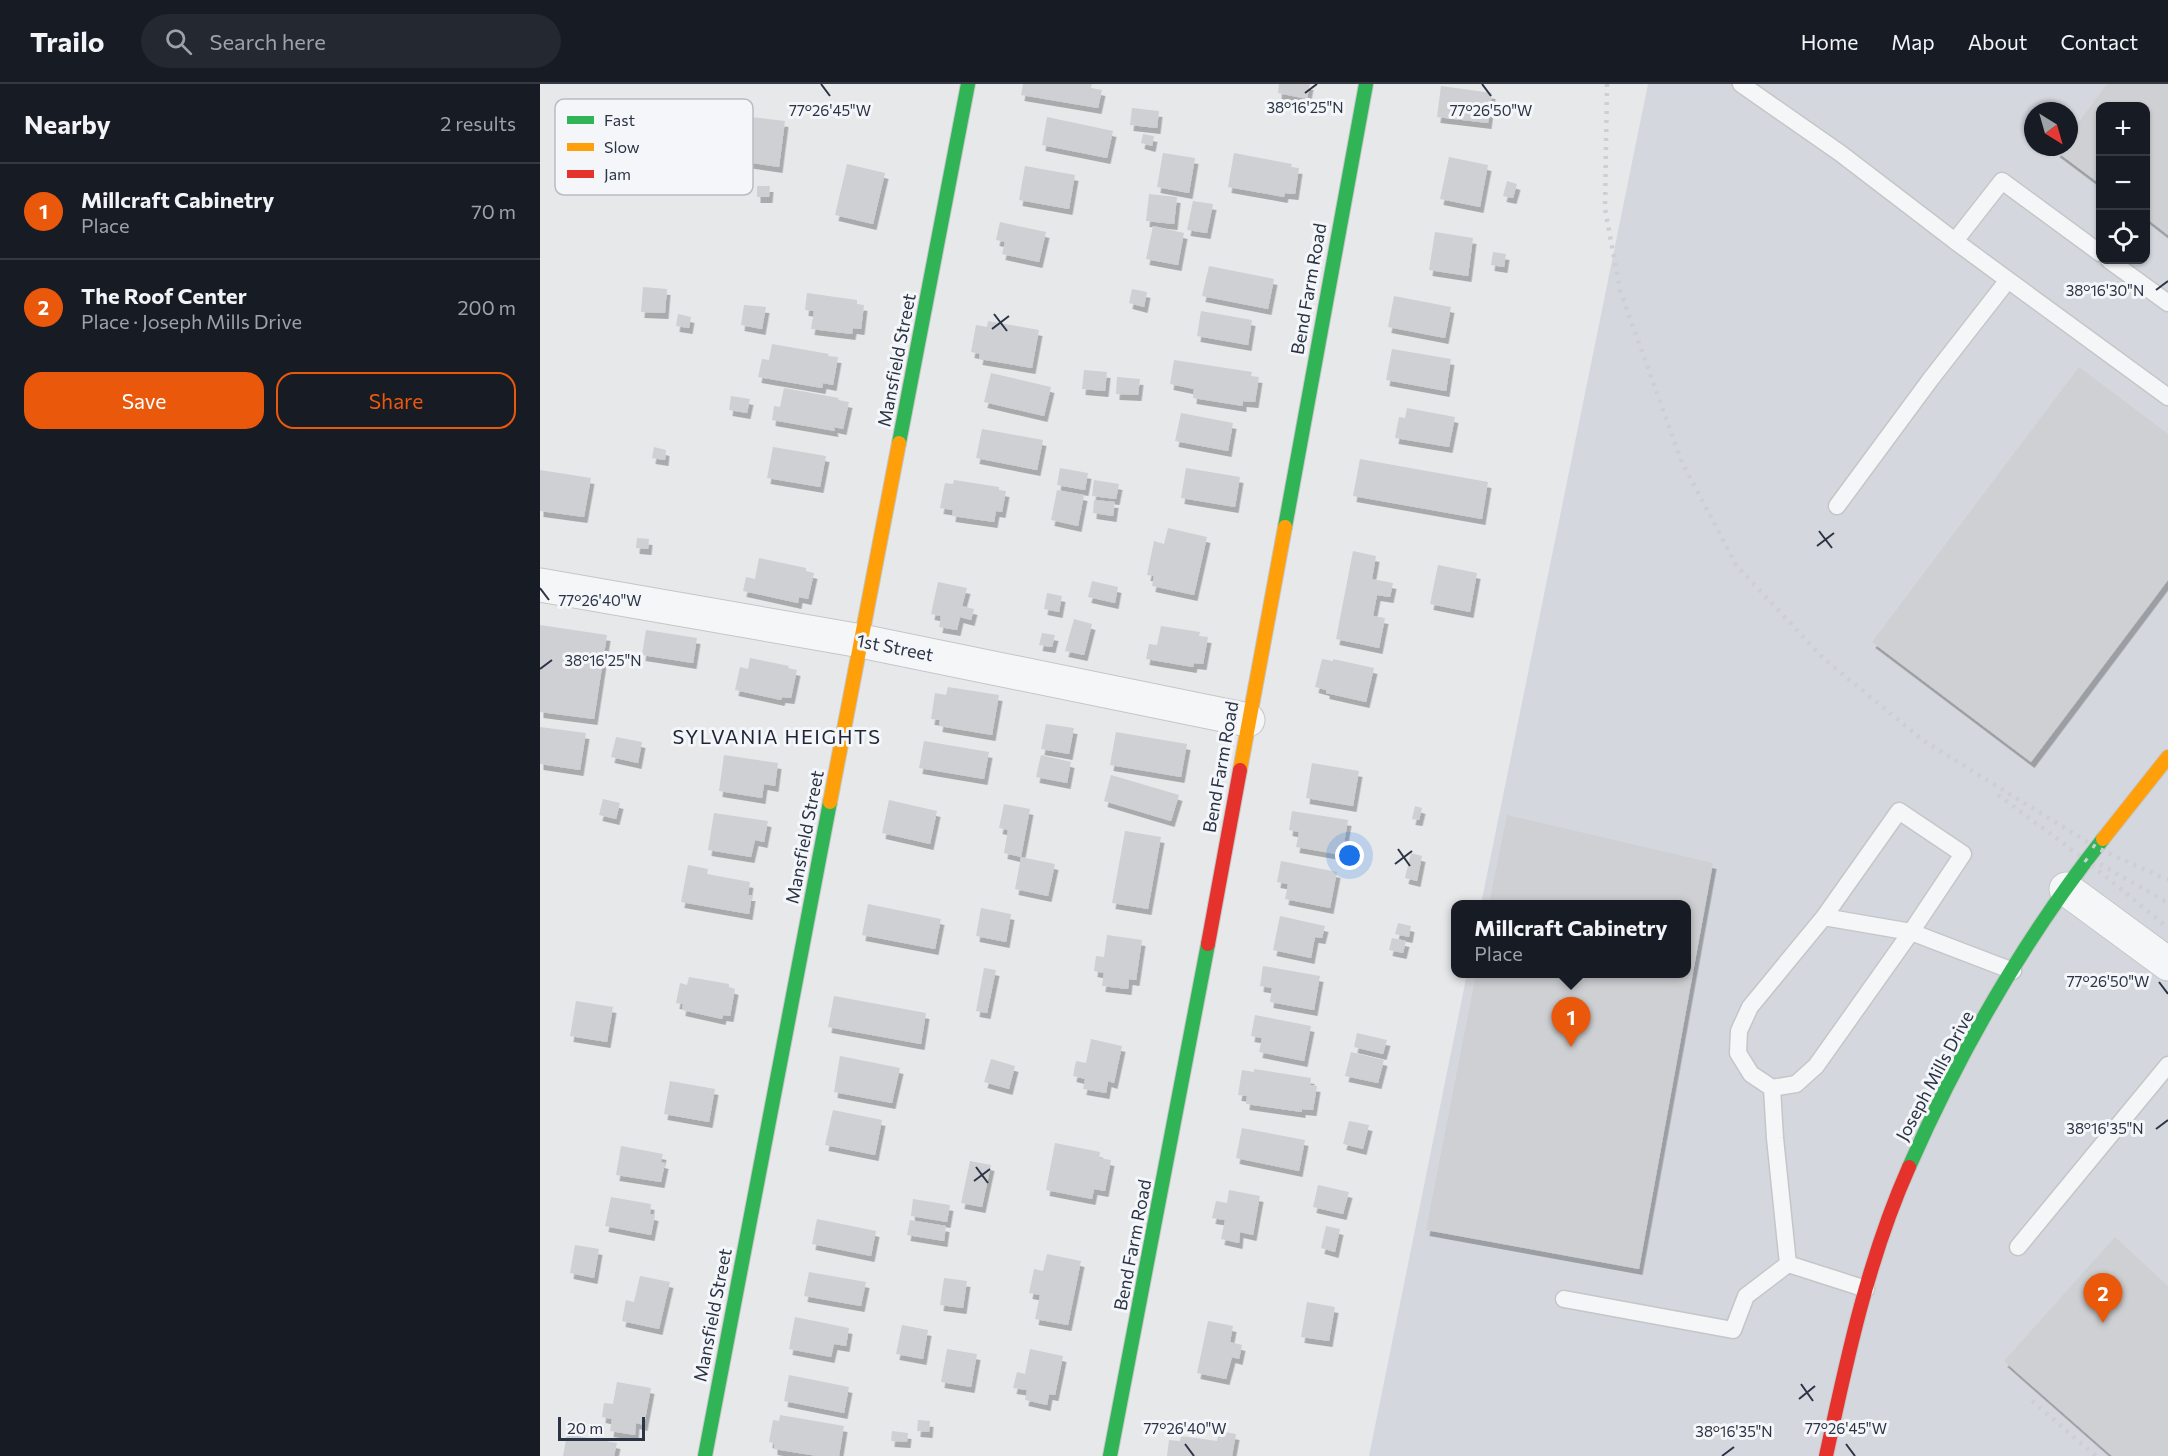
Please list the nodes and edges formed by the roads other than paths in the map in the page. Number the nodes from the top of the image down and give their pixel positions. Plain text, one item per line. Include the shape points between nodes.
1 (968, 84) edge
2 (1366, 84) edge
3 (1741, 84) edge
4 (1955, 240) junction
5 (2096, 250) edge
6 (2114, 264) edge
7 (2008, 280) junction
8 (2168, 303) edge
9 (2168, 397) edge
10 (1837, 506) dead end
11 (540, 585) edge
12 (861, 641) junction
13 (1248, 720) junction
14 (2168, 757) edge
15 (2066, 889) junction
16 (1824, 917) junction
17 (1911, 932) junction
18 (2168, 964) edge
19 (2013, 971) junction
20 (2168, 1065) edge
21 (1772, 1088) junction
22 (2018, 1246) dead end
23 (1788, 1264) junction
24 (1866, 1289) junction
25 (1564, 1299) dead end
26 (705, 1456) edge
27 (1110, 1456) edge
28 (1827, 1456) edge

1 - 12 street, Mansfield Street
2 - 13 street, Bend Farm Road
3 - 4 lane
4 - 5 lane via 2002,181
4 - 7 lane
6 - 8 lane
7 - 9 lane
7 - 10 lane
11 - 12 street, 1st Street
12 - 13 street, 1st Street
12 - 26 street, Mansfield Street
13 - 27 street, Bend Farm Road
14 - 15 street, Joseph Mills Drive
15 - 18 street
15 - 19 street, Joseph Mills Drive
16 - 17 lane
16 - 17 lane via 1899,811 1963,854
16 - 21 lane via 1750,1007 1739,1031 1738,1053 1751,1074
17 - 19 lane
17 - 21 lane via 1816,1066 1796,1084
19 - 24 street, Joseph Mills Drive via 1943,1092 1905,1174
20 - 22 lane
21 - 23 lane
23 - 24 lane
23 - 25 lane via 1746,1296 1733,1330
24 - 28 street, Joseph Mills Drive

